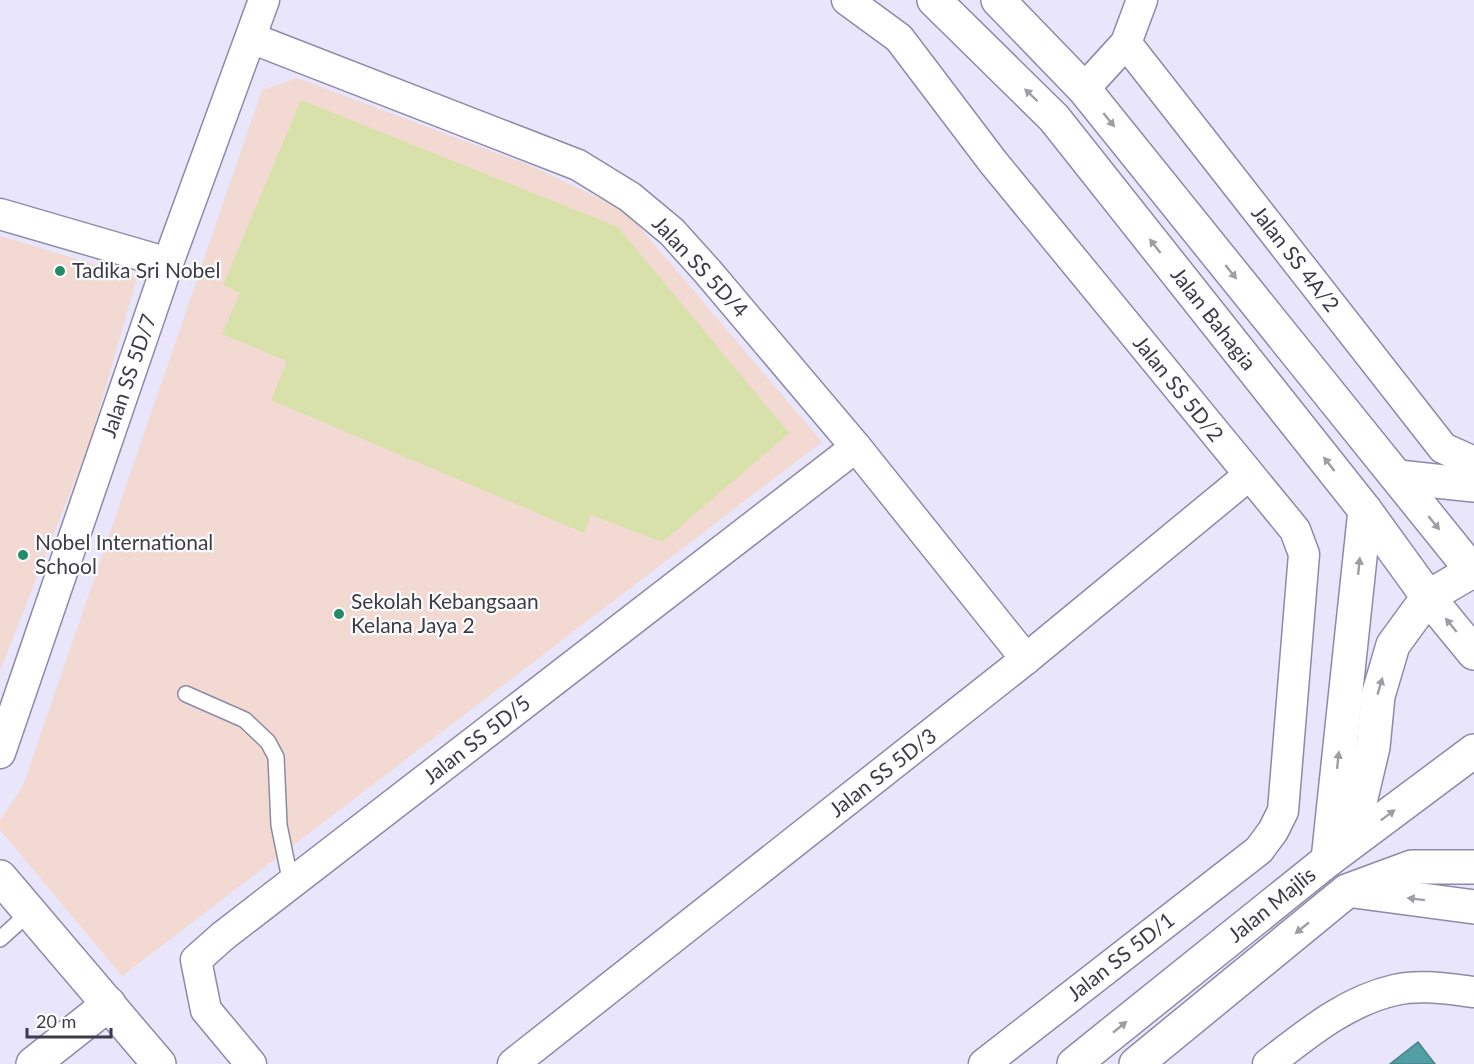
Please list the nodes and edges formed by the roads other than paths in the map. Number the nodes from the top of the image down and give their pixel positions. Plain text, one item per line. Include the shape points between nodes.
1 (264, 0) edge
2 (847, 0) edge
3 (934, 0) edge
4 (998, 0) edge
5 (1142, 0) edge
6 (251, 38) junction
7 (1126, 43) junction
8 (1084, 89) junction
9 (0, 213) edge
10 (168, 263) junction
11 (856, 447) junction
12 (1474, 462) edge
13 (1248, 476) junction
14 (1398, 477) junction
15 (1474, 485) edge
16 (1365, 510) junction
17 (1474, 572) edge
18 (1428, 597) junction
19 (1474, 653) edge
20 (1026, 660) junction
21 (186, 694) dead end
22 (1474, 750) edge
23 (0, 753) edge
24 (1259, 850) joint
25 (1328, 860) junction
26 (1474, 867) edge
27 (0, 876) edge
28 (291, 884) junction
29 (1347, 891) junction
30 (1474, 907) edge
31 (30, 912) junction
32 (0, 939) edge
33 (1474, 992) edge
34 (109, 1004) junction
35 (33, 1064) edge
36 (159, 1064) edge
37 (250, 1064) edge
38 (513, 1064) edge
39 (984, 1064) edge
40 (1074, 1064) edge
41 (1136, 1064) edge
42 (1268, 1064) edge

1 - 6 street, Jalan SS 5D/7
2 - 13 street, Jalan SS 5D/2 via 899,38 993,162
16 -> 3 main road, Jalan Bahagia via 1054,118
4 - 8 main road, Jalan Bahagia
5 - 7 street
6 - 10 street, Jalan SS 5D/7
6 - 11 street, Jalan SS 5D/4 via 578,165 630,197 672,232 701,264
7 - 8 street
7 - 12 street, Jalan SS 4A/2 via 1443,448
8 -> 14 main road, Jalan Bahagia
9 - 10 street
10 - 23 street, Jalan SS 5D/7
11 - 20 street, Jalan SS 5D/4
11 - 28 street, Jalan SS 5D/5
13 - 20 street, Jalan SS 5D/3
13 - 24 street, Jalan SS 5D/2 via 1295,530 1304,554 1283,811
14 - 15 main road
14 -> 17 main road, Jalan Bahagia
16 - 18 main road, Jalan Bahagia
25 -> 16 main road
17 - 18 main road
19 -> 18 main road, Jalan Bahagia
25 -> 18 main road via 1360,798 1373,747 1378,696 1393,645
20 - 38 street, Jalan SS 5D/3
21 - 28 lane via 245,720 268,742 276,757 279,825
25 -> 22 main road, Jalan Majlis
24 - 39 street, Jalan SS 5D/1
40 -> 25 main road, Jalan Majlis
26 - 29 main road, Jalan Majlis via 1412,867
27 - 31 main road
28 - 37 street, Jalan SS 5D/5 via 196,960 206,1010
30 -> 29 main road
29 -> 41 main road, Jalan Majlis
31 - 32 lane
31 - 34 main road
33 - 42 street via 1442,988 1396,990 1327,1018
34 - 35 main road
34 - 36 main road

